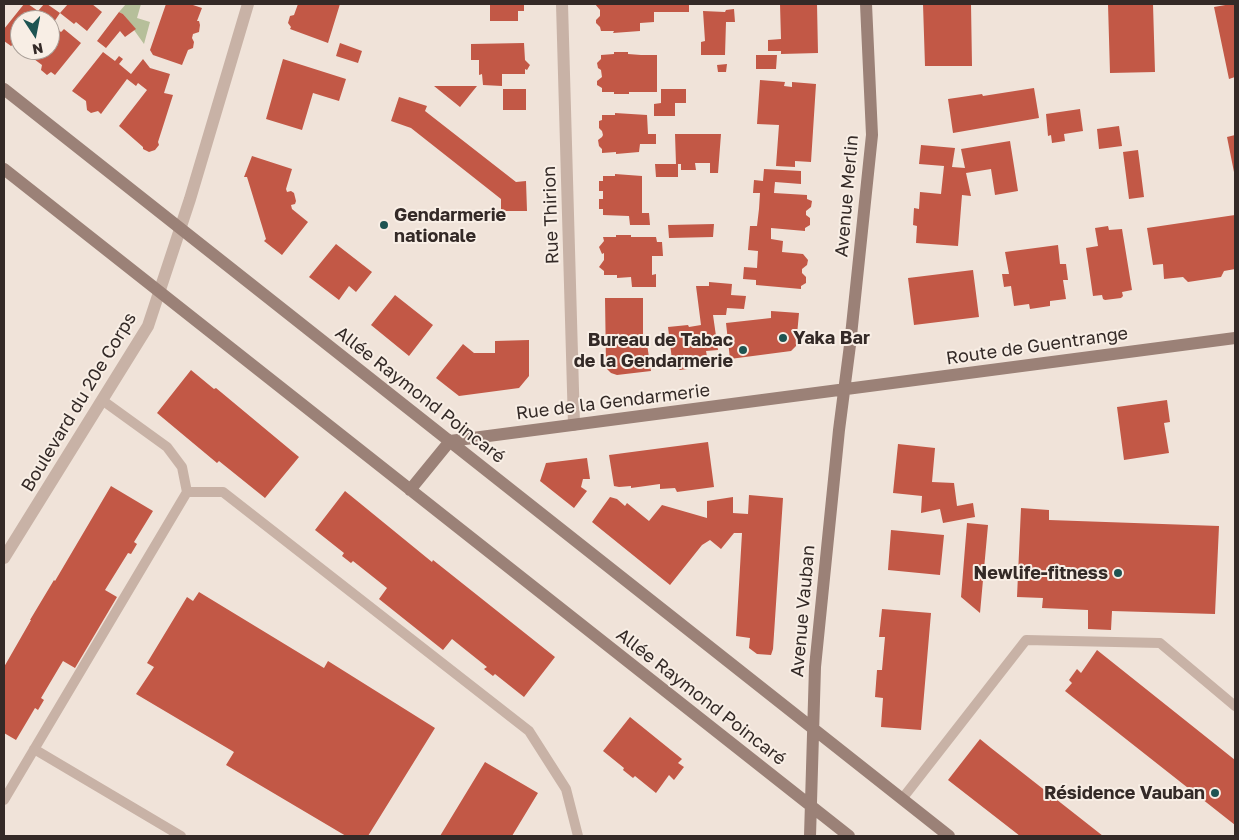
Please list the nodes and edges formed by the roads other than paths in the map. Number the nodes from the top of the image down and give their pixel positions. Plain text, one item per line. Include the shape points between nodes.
1 (248, 4) edge
2 (562, 4) edge
3 (866, 4) edge
4 (4, 89) edge
5 (4, 169) edge
6 (181, 228) junction
7 (160, 292) junction
8 (1235, 338) edge
9 (844, 390) junction
10 (102, 400) junction
11 (574, 425) junction
12 (450, 441) junction
13 (410, 490) junction
14 (187, 492) junction
15 (4, 558) edge
16 (1235, 706) edge
17 (813, 729) junction
18 (34, 748) junction
19 (902, 799) junction
20 (4, 800) edge
21 (811, 807) junction
22 (181, 836) edge
23 (578, 836) edge
24 (810, 836) edge
25 (849, 836) edge
26 (949, 836) edge

1 - 6 street, Boulevard du 20e Corps
2 - 11 street, Rue Thirion
3 - 9 main road, Avenue Merlin via 872,135
4 - 6 main road, Allée Raymond Poincaré
5 - 7 main road, Allée Raymond Poincaré
6 - 7 street, Boulevard du 20e Corps
6 - 12 main road, Allée Raymond Poincaré
7 - 10 street, Boulevard du 20e Corps via 148,326
7 - 13 main road, Allée Raymond Poincaré
8 - 9 main road, Route de Guentrange
9 - 11 main road, Rue de la Gendarmerie
9 - 17 main road, Avenue Vauban via 814,667
10 - 14 lane via 168,447 182,467
10 - 15 street, Boulevard du 20e Corps
11 - 12 main road, Rue de la Gendarmerie
12 - 13 main road
12 - 17 main road, Allée Raymond Poincaré
13 - 21 main road, Allée Raymond Poincaré
14 - 18 lane
14 - 23 lane via 223,492 529,731 566,789
16 - 19 lane via 1160,642 1026,640
17 - 19 main road, Allée Raymond Poincaré
17 - 21 main road, Avenue Vauban
18 - 20 lane
18 - 22 lane
19 - 26 main road, Allée Raymond Poincaré
21 - 24 main road, Avenue Vauban
21 - 25 main road, Allée Raymond Poincaré

